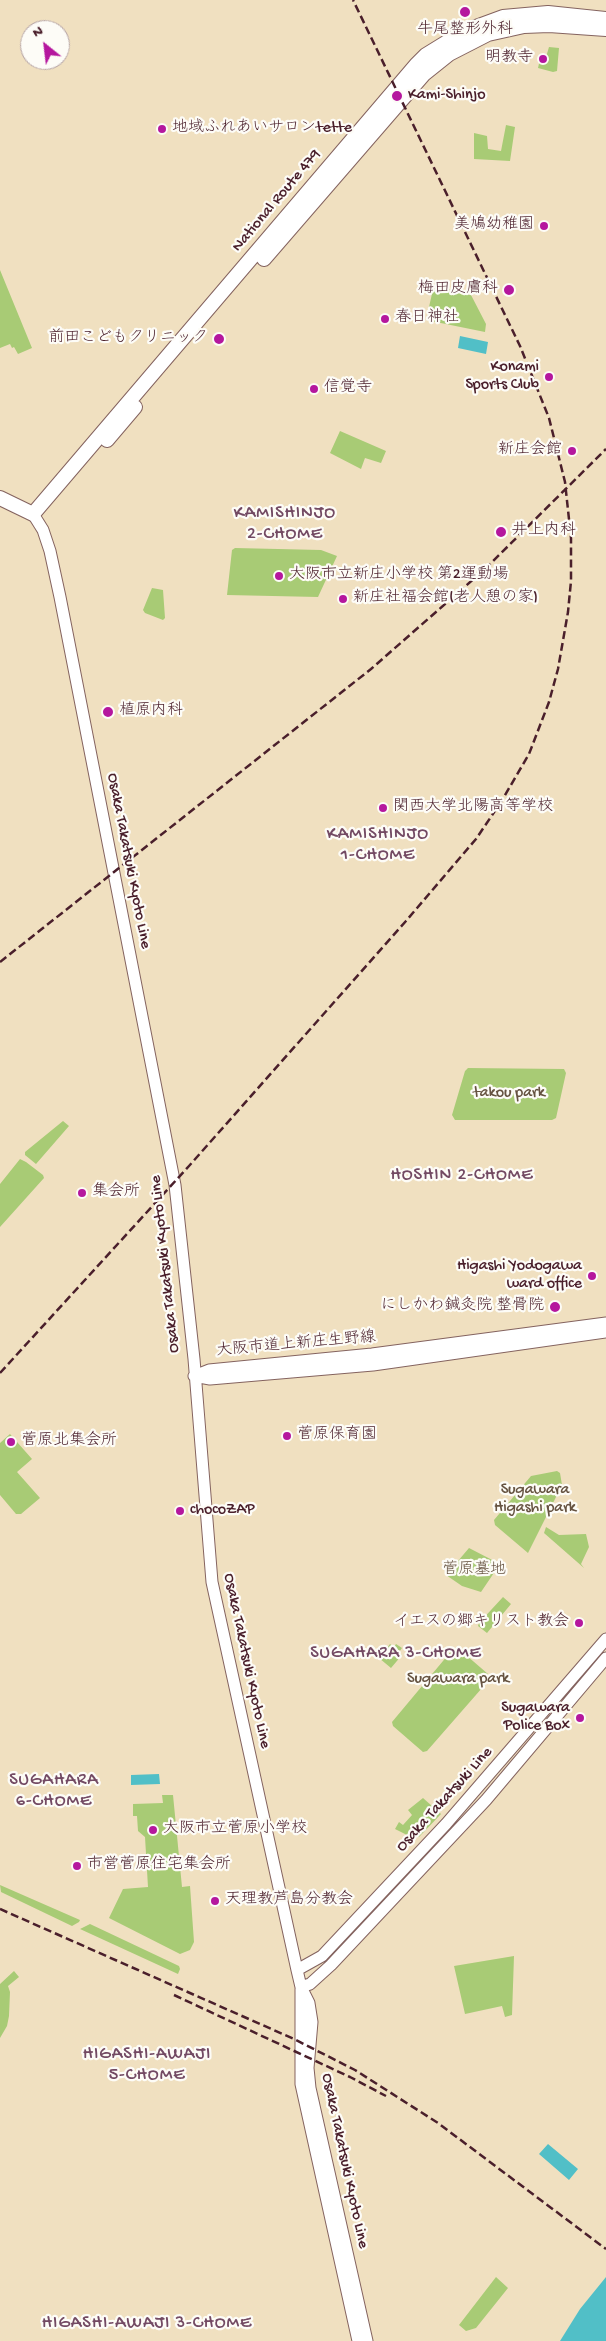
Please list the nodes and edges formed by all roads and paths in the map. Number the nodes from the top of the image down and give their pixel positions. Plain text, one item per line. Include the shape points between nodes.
1 (606, 19) edge
2 (606, 29) edge
3 (0, 498) edge
4 (32, 514) junction
5 (606, 1323) edge
6 (606, 1332) edge
7 (194, 1376) junction
8 (606, 1640) edge
9 (606, 1658) edge
10 (297, 1970) junction
11 (301, 1987) junction
12 (358, 2341) edge
13 (367, 2341) edge

1 - 4 highway, National Route 479 via 548,13 503,17 465,31 426,55
2 - 4 highway, National Route 479 via 549,24 512,28 477,39 436,63 57,496 48,506
3 - 4 highway
4 - 7 main road, Osaka Takatsuki Kyoto Line via 43,530 54,569 176,1185
5 - 7 main road, 大阪市道上新庄生野線 via 372,1354 209,1370
6 - 7 main road, 大阪市道上新庄生野線 via 373,1365 210,1379
7 - 10 main road, Osaka Takatsuki Kyoto Line via 212,1582
8 - 10 main road, Osaka Takatsuki Line via 458,1812 322,1956
9 - 11 main road, Osaka Takatsuki Line via 486,1800 331,1965 310,1984
10 - 11 main road, Osaka Takatsuki Kyoto Line
11 - 12 main road, Osaka Takatsuki Kyoto Line via 301,2084
11 - 13 main road, Osaka Takatsuki Kyoto Line via 312,2022 308,2068 310,2088

